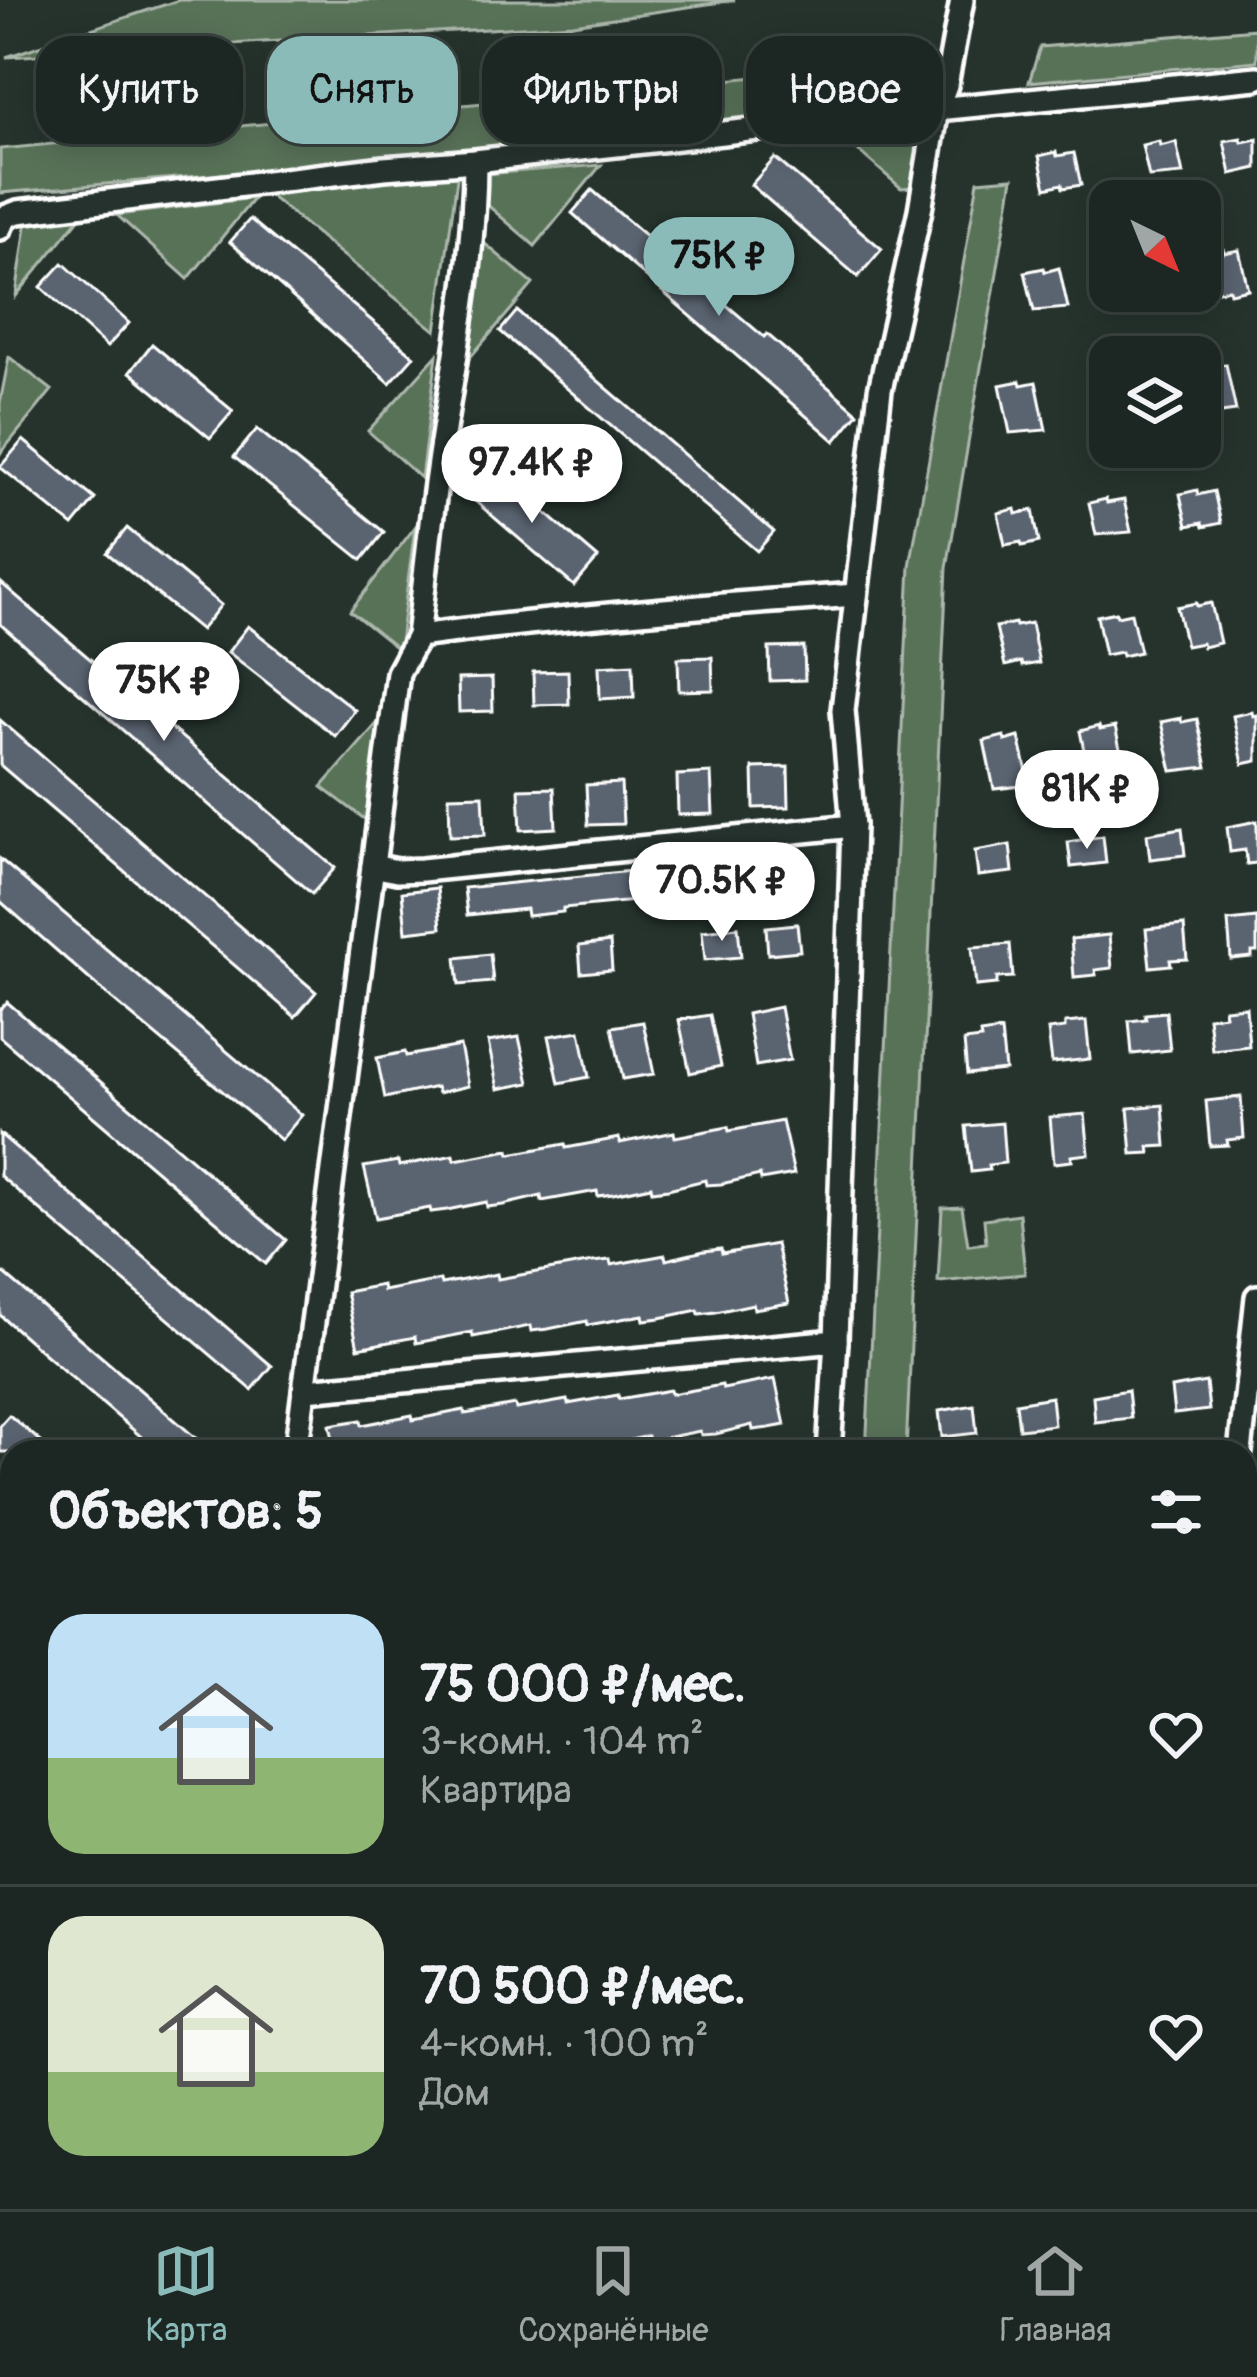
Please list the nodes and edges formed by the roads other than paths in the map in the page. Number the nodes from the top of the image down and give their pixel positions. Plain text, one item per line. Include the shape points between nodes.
1 (962, 0) edge
2 (1257, 78) edge
3 (943, 94) edge
4 (943, 109) edge
5 (746, 131) edge
6 (932, 144) edge
7 (475, 161) junction
8 (0, 228) edge
9 (856, 595) junction
10 (418, 636) junction
11 (854, 826) junction
12 (373, 866) junction
13 (1257, 1297) edge
14 (836, 1341) junction
15 (305, 1390) junction
16 (298, 1440) edge
17 (830, 1440) edge
18 (1241, 1440) edge

1 - 3 street
2 - 4 street
5 - 7 street
6 - 9 street via 880,390
7 - 8 street via 18,212
7 - 10 street
9 - 10 street
9 - 11 street via 843,710
10 - 12 street via 398,674
11 - 12 street via 422,870
11 - 14 street
12 - 15 street
13 - 18 street
14 - 15 street
14 - 17 street
15 - 16 street

